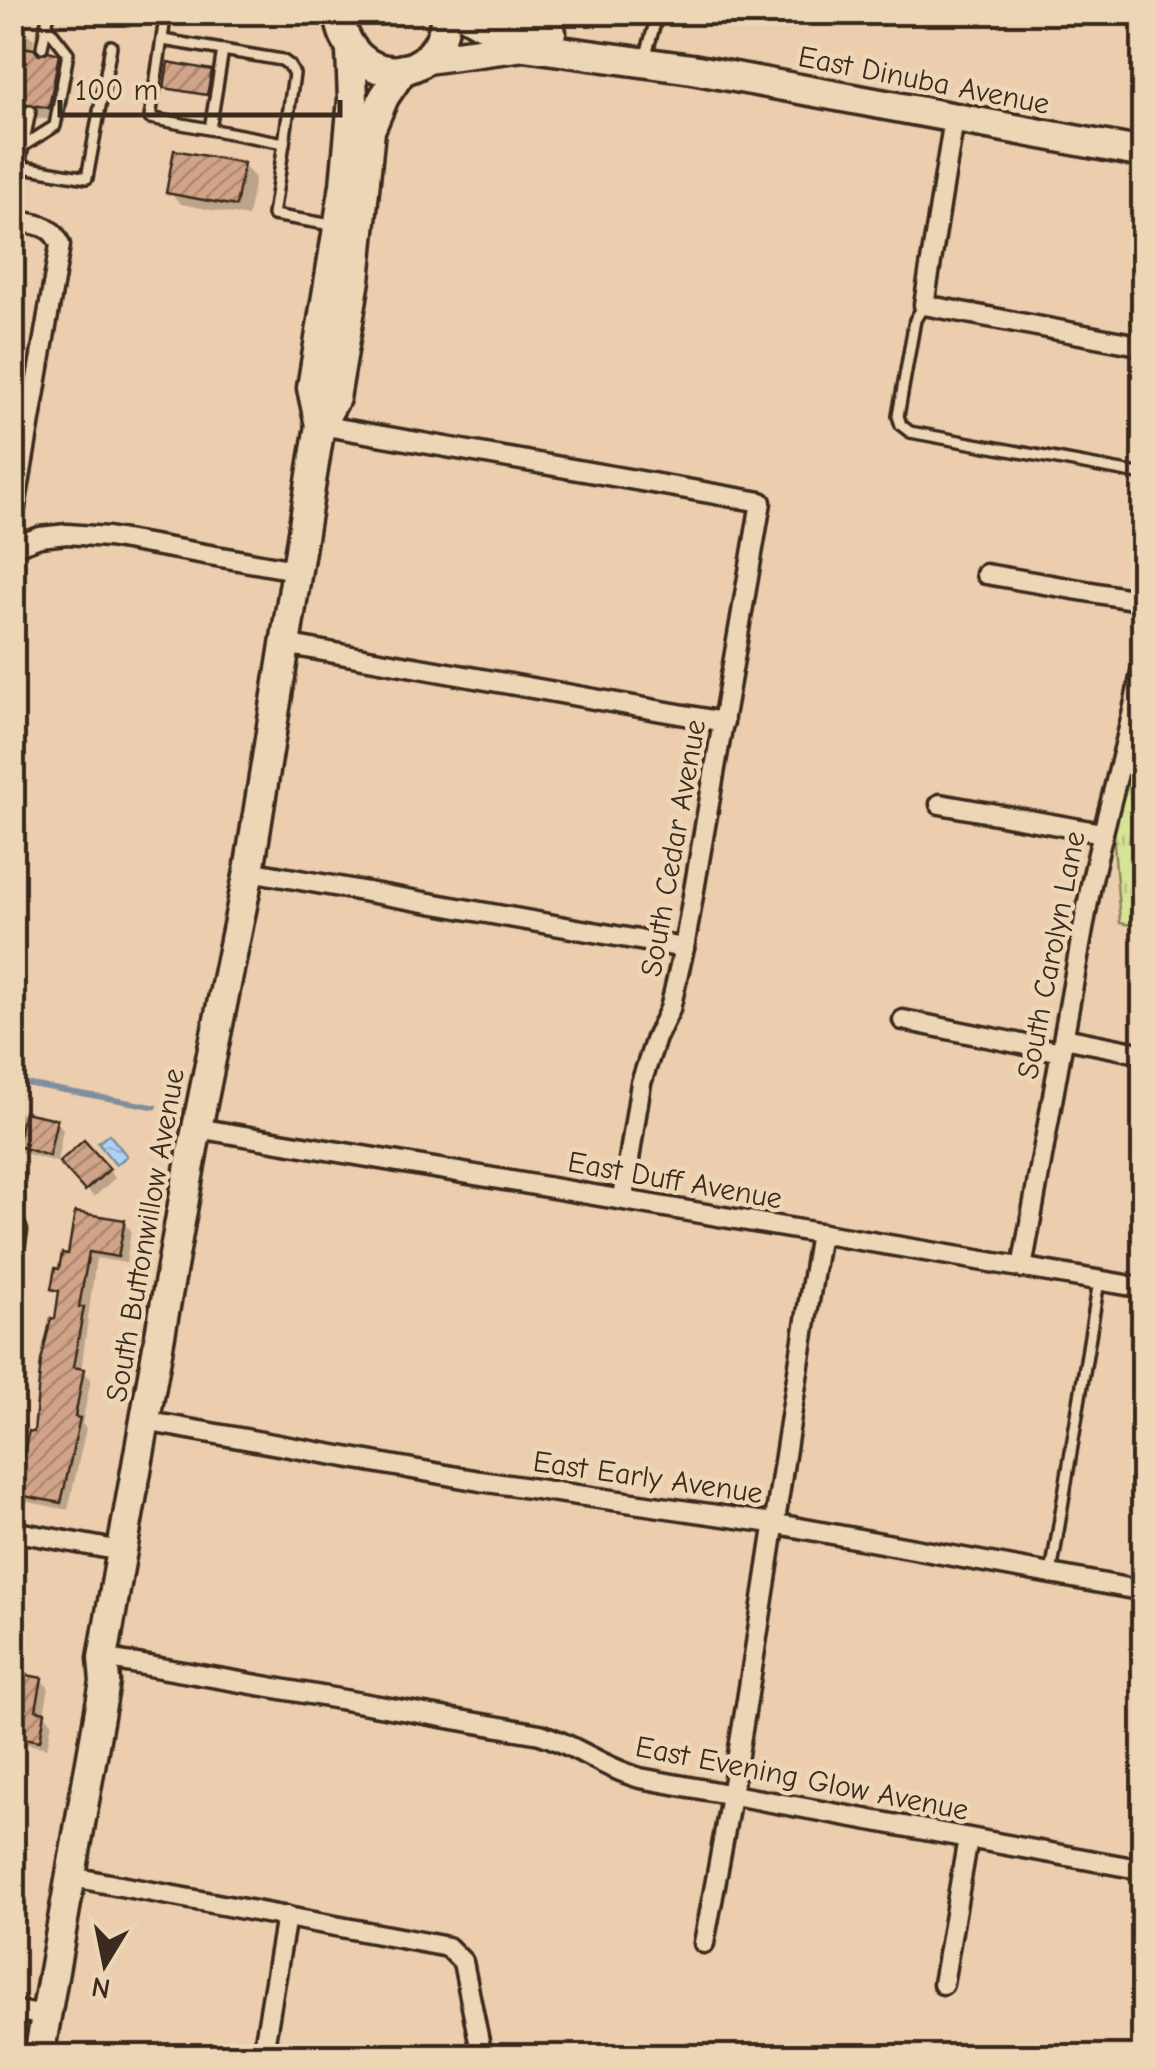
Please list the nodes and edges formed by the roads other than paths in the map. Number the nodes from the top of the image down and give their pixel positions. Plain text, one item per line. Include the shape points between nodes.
1 (49, 12) edge
2 (166, 12) edge
3 (314, 12) edge
4 (446, 12) edge
5 (462, 12) edge
6 (658, 12) edge
7 (46, 24) junction
8 (343, 31) edge
9 (163, 40) junction
10 (111, 46) dead end
11 (42, 47) dead end
12 (224, 50) junction
13 (646, 55) junction
14 (414, 64) junction
15 (692, 69) junction
16 (30, 111) dead end
17 (954, 120) junction
18 (210, 128) junction
19 (284, 142) junction
20 (22, 146) junction
21 (1144, 154) edge
22 (16, 165) edge
23 (12, 220) edge
24 (340, 226) junction
25 (924, 305) junction
26 (1144, 346) edge
27 (320, 425) junction
28 (20, 428) edge
29 (1144, 475) edge
30 (12, 525) edge
31 (12, 547) edge
32 (295, 570) junction
33 (986, 574) dead end
34 (1144, 601) edge
35 (284, 644) junction
36 (1144, 656) edge
37 (724, 722) junction
38 (940, 804) dead end
39 (1102, 833) junction
40 (249, 871) junction
41 (684, 948) junction
42 (902, 1020) dead end
43 (1062, 1045) junction
44 (1144, 1054) edge
45 (197, 1128) junction
46 (624, 1198) junction
47 (12, 1220) edge
48 (820, 1232) junction
49 (12, 1259) edge
50 (1022, 1268) junction
51 (1099, 1281) junction
52 (1144, 1288) edge
53 (144, 1421) junction
54 (772, 1523) junction
55 (12, 1532) edge
56 (121, 1551) junction
57 (1051, 1574) junction
58 (1144, 1591) edge
59 (103, 1658) junction
60 (733, 1796) junction
61 (968, 1838) junction
62 (1144, 1870) edge
63 (72, 1877) junction
64 (286, 1916) junction
65 (704, 1943) dead end
66 (943, 1984) dead end
67 (12, 2010) edge
68 (46, 2016) junction
69 (264, 2047) dead end
70 (39, 2056) edge
71 (482, 2056) edge

1 - 7 lane
2 - 9 lane
3 - 8 street
4 - 14 street, South Buttonwillow Avenue via 440,42
5 - 13 street, East Dinuba Avenue via 483,24 547,31
6 - 13 lane
7 - 11 lane
7 - 20 lane via 68,53 55,126
8 - 14 street via 378,69
8 - 24 street, South Buttonwillow Avenue via 353,99
9 - 12 lane
9 - 18 lane via 150,118
10 - 22 lane via 86,178
12 - 18 lane
12 - 19 lane via 290,64
13 - 15 street, East Dinuba Avenue
14 - 15 street, East Dinuba Avenue via 524,46
14 - 27 street, South Buttonwillow Avenue via 384,97 370,130 348,319 334,398
15 - 17 street, East Dinuba Avenue
16 - 20 lane
17 - 21 street, East Dinuba Avenue
17 - 25 street
18 - 19 lane
19 - 24 lane via 273,215
20 - 22 lane
23 - 28 street via 53,230 60,245
24 - 27 street, South Buttonwillow Avenue via 312,388
25 - 26 street
25 - 29 lane via 915,320 898,416 910,432
27 - 32 street, South Buttonwillow Avenue
27 - 37 street, South Cedar Avenue via 761,502
28 - 30 street
31 - 32 street via 67,534 108,537
32 - 35 street, South Buttonwillow Avenue
33 - 34 street
35 - 37 street
35 - 40 street, South Buttonwillow Avenue
36 - 39 street, South Carolyn Lane
37 - 41 street, South Cedar Avenue
38 - 39 street
39 - 43 street, South Carolyn Lane
40 - 41 street
40 - 45 street, South Buttonwillow Avenue
41 - 46 street, South Cedar Avenue via 670,1009 641,1083
42 - 43 street
43 - 44 street
43 - 50 street, South Carolyn Lane
45 - 46 street, East Duff Avenue
45 - 53 street, South Buttonwillow Avenue
46 - 48 street, East Duff Avenue
47 - 49 street
48 - 50 street, East Duff Avenue
48 - 54 street
50 - 51 street, East Duff Avenue
51 - 52 street, East Duff Avenue
51 - 57 lane
53 - 54 street, East Early Avenue via 480,1481
53 - 56 street, South Buttonwillow Avenue
54 - 57 street, East Early Avenue
54 - 60 street
55 - 56 street
56 - 59 street, South Buttonwillow Avenue
57 - 58 street, East Early Avenue
59 - 60 street, East Evening Glow Avenue via 540,1734 623,1773
59 - 63 street, South Buttonwillow Avenue via 105,1682
60 - 61 street, East Evening Glow Avenue
60 - 65 street
61 - 62 street, East Evening Glow Avenue
61 - 66 street
63 - 64 street
63 - 68 street, South Buttonwillow Avenue
64 - 69 street
64 - 71 street via 438,1943 456,1953
67 - 68 street
68 - 70 street, South Buttonwillow Avenue

